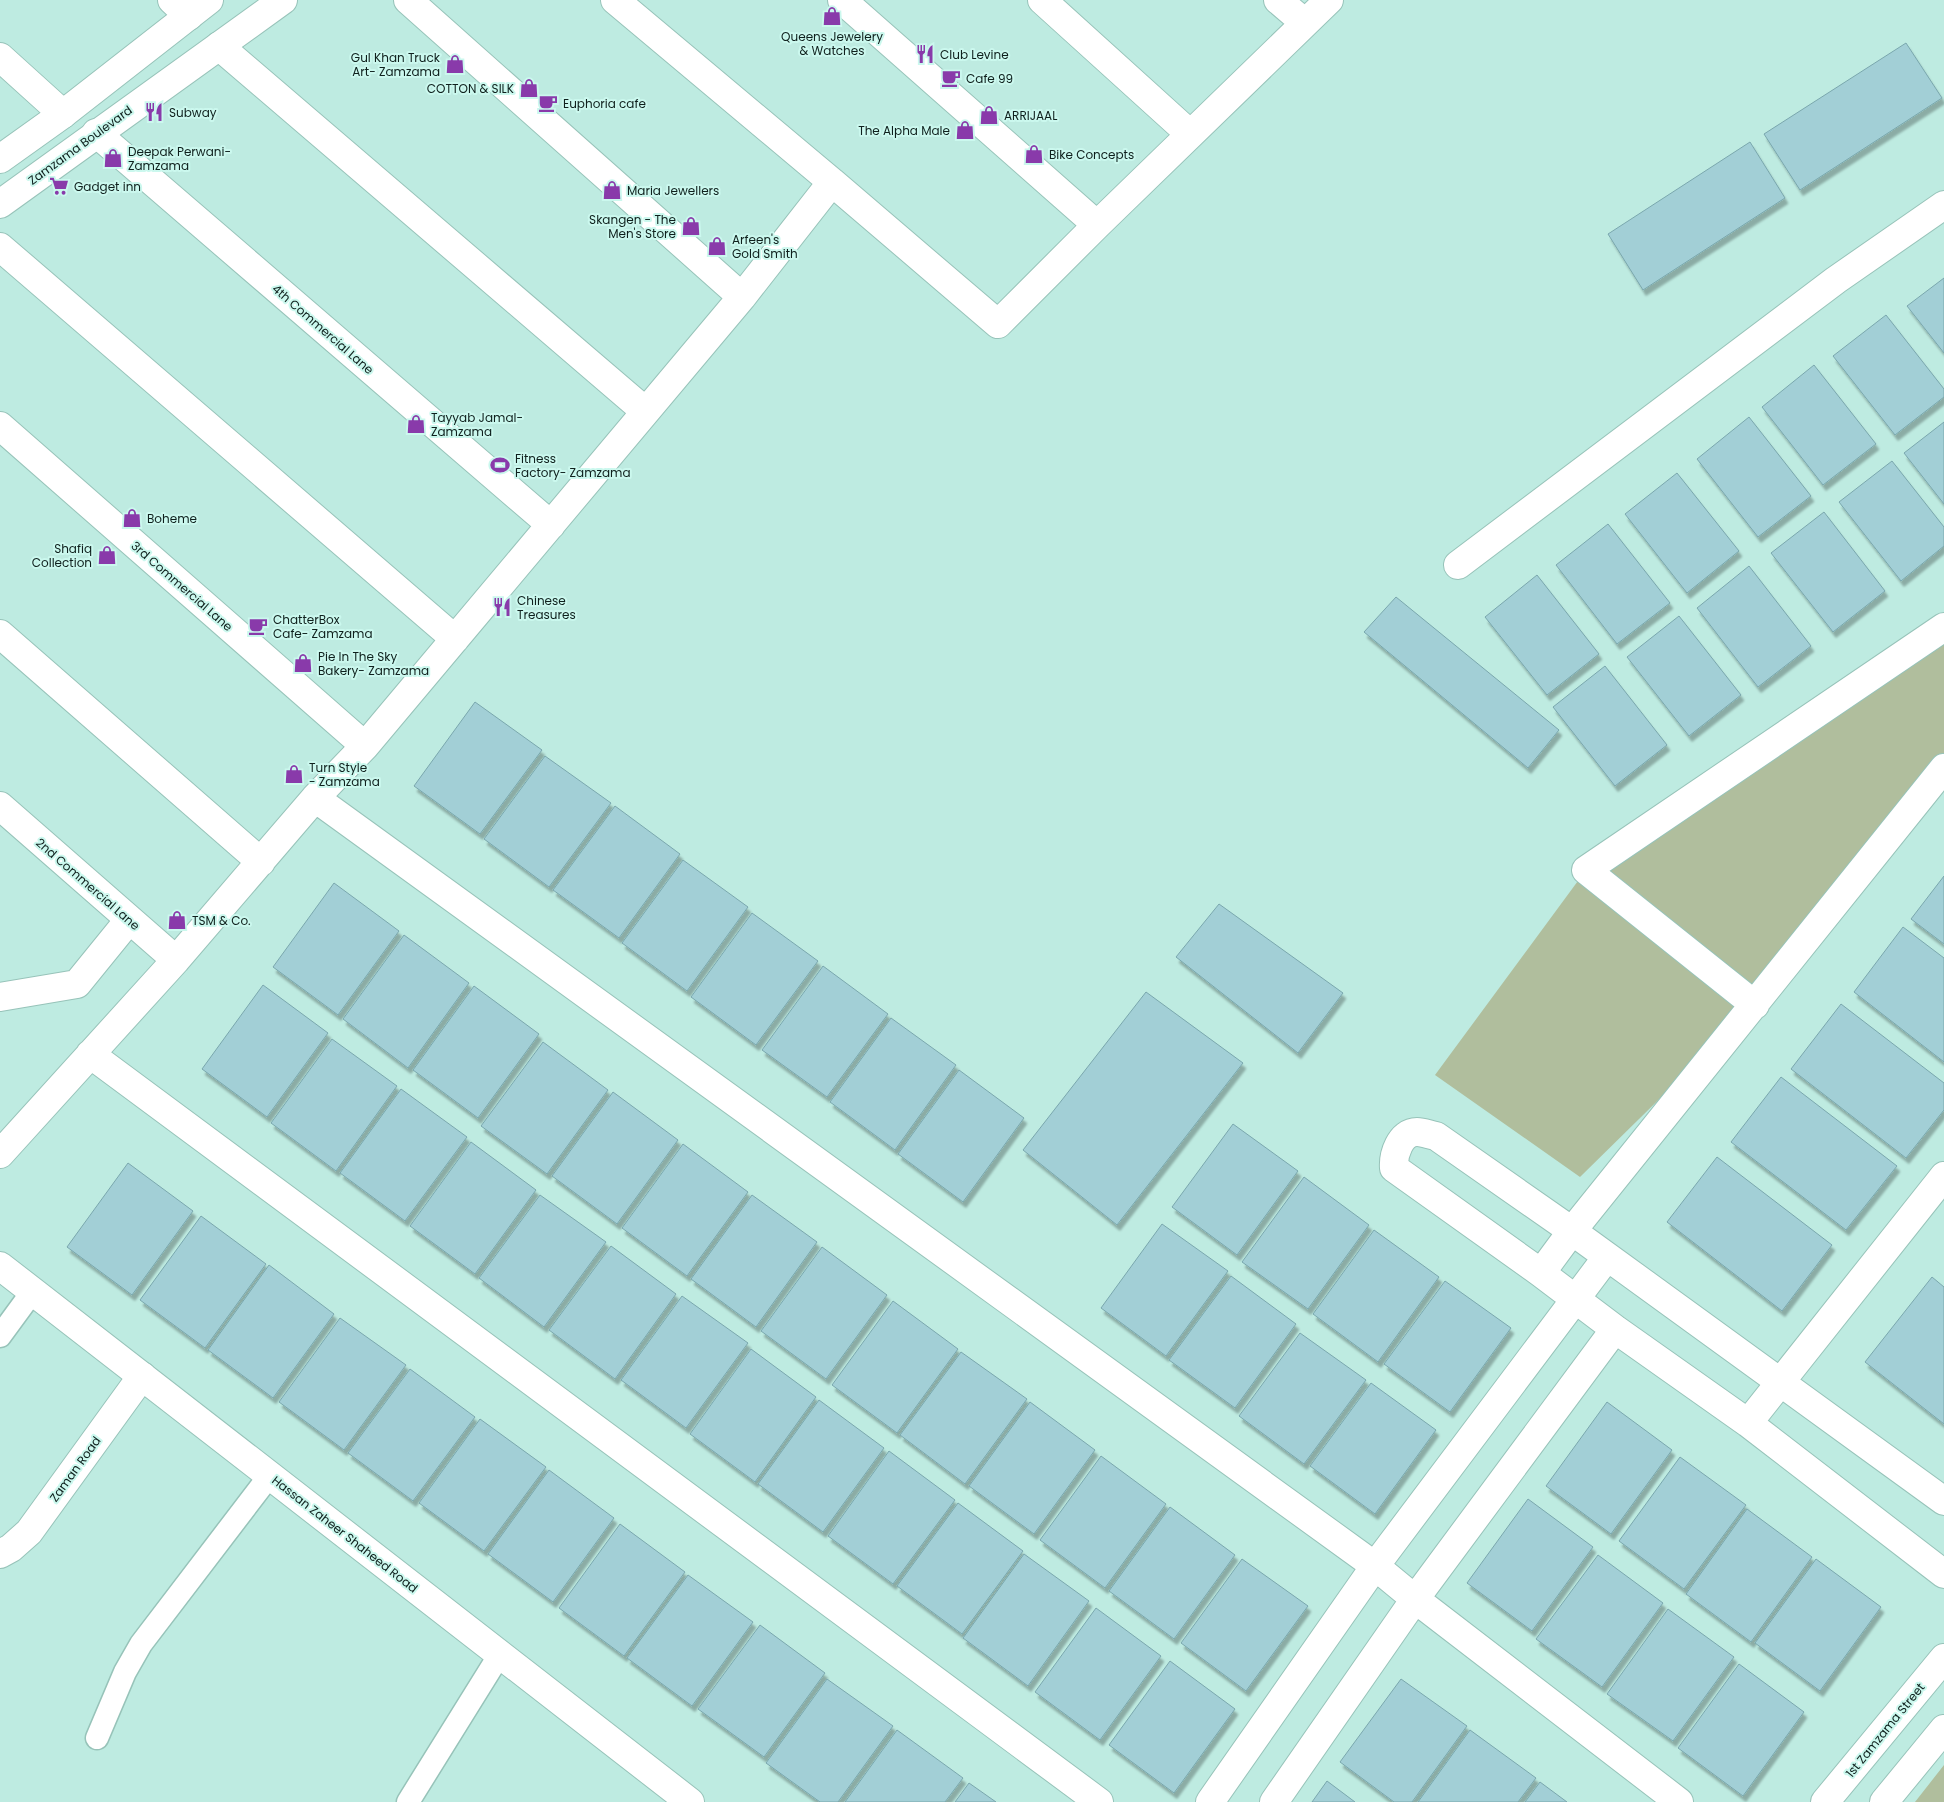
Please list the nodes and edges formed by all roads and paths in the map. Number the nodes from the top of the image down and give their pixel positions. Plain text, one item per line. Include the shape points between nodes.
1 (283, 0) edge
2 (408, 0) edge
3 (616, 0) edge
4 (842, 0) edge
5 (1042, 0) edge
6 (1278, 0) edge
7 (1329, 0) edge
8 (190, 5) edge
9 (1304, 23) junction
10 (219, 46) junction
11 (0, 58) edge
12 (64, 114) junction
13 (96, 133) junction
14 (1190, 134) junction
15 (0, 159) edge
16 (832, 182) junction
17 (0, 204) edge
18 (1944, 205) edge
19 (1096, 225) junction
20 (0, 247) edge
21 (742, 296) junction
22 (646, 411) junction
23 (0, 426) edge
24 (550, 525) junction
25 (1458, 565) dead end
26 (1944, 627) edge
27 (0, 634) edge
28 (455, 639) junction
29 (365, 746) junction
30 (1944, 768) edge
31 (315, 798) junction
32 (0, 806) edge
33 (261, 862) junction
34 (129, 920) junction
35 (176, 960) junction
36 (0, 997) edge
37 (1755, 1005) junction
38 (90, 1054) junction
39 (0, 1154) edge
40 (1944, 1176) edge
41 (1572, 1231) junction
42 (1607, 1256) junction
43 (0, 1266) edge
44 (1542, 1274) junction
45 (33, 1291) junction
46 (1575, 1300) junction
47 (1615, 1329) junction
48 (0, 1336) edge
49 (142, 1376) junction
50 (1781, 1382) junction
51 (1748, 1423) junction
52 (270, 1475) junction
53 (1944, 1502) edge
54 (0, 1554) edge
55 (1375, 1566) junction
56 (1944, 1574) edge
57 (1414, 1599) junction
58 (500, 1654) junction
59 (1944, 1658) edge
60 (1944, 1729) edge
61 (97, 1738) dead end
62 (408, 1802) edge
63 (690, 1802) edge
64 (1099, 1802) edge
65 (1210, 1802) edge
66 (1274, 1802) edge
67 (1679, 1802) edge
68 (1826, 1802) edge
69 (1884, 1802) edge

1 - 10 street, Zamzama Boulevard
2 - 21 street
3 - 16 street
4 - 19 street
5 - 14 street
6 - 9 street
7 - 9 street
8 - 12 street
9 - 14 street
10 - 13 street, Zamzama Boulevard
10 - 22 street
11 - 12 street
12 - 15 street
13 - 17 street, Zamzama Boulevard
13 - 24 street, 4th Commercial Lane
14 - 19 street
16 - 19 street via 998,324
16 - 21 street
18 - 25 street via 1836,280
20 - 28 street
21 - 22 street
22 - 24 street
23 - 29 street, 3rd Commercial Lane
24 - 28 street
26 - 37 street via 1586,870
27 - 33 street
28 - 29 street
29 - 31 street
30 - 37 street
31 - 33 street
31 - 55 street
32 - 34 street, 2nd Commercial Lane
33 - 35 street
34 - 35 street, 2nd Commercial Lane
34 - 36 street via 77,984
35 - 38 street
37 - 41 street
38 - 39 street
38 - 64 street
40 - 50 street
41 - 42 street
41 - 44 street
41 - 44 street via 1436,1136 1415,1132 1405,1137 1393,1158 1394,1168
42 - 46 street
42 - 50 street
43 - 45 street, Hassan Zaheer Shaheed Road
44 - 46 street
45 - 48 lane
45 - 49 street, Hassan Zaheer Shaheed Road
46 - 47 street
46 - 55 street
47 - 51 street
47 - 57 street
49 - 52 street, Hassan Zaheer Shaheed Road
49 - 54 street, Zaman Road via 29,1532
50 - 51 street
50 - 53 street
51 - 56 street
52 - 58 street, Hassan Zaheer Shaheed Road
52 - 61 lane via 141,1644 125,1672
55 - 57 street
55 - 65 street
57 - 66 street
57 - 67 street
58 - 62 lane
58 - 63 street, Hassan Zaheer Shaheed Road
59 - 68 street, 1st Zamzama Street
60 - 69 street

